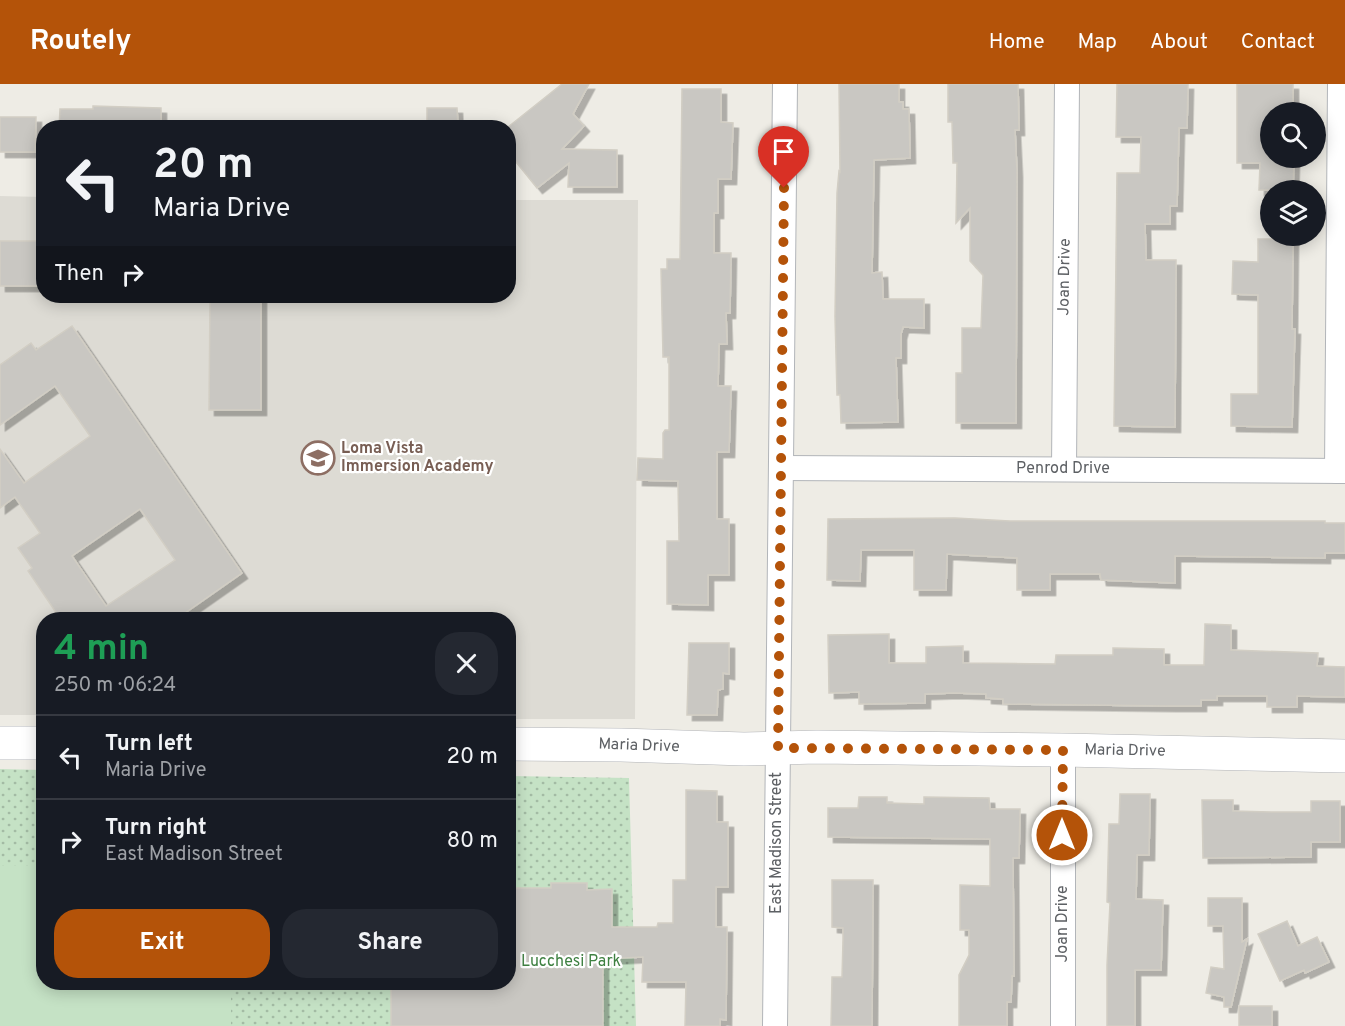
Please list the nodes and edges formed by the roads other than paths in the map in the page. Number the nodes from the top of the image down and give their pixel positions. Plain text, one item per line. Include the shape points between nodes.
1 (785, 84) edge
2 (1067, 84) edge
3 (1340, 84) edge
4 (781, 468) junction
5 (1064, 469) junction
6 (1341, 471) edge
7 (0, 743) edge
8 (36, 743) edge
9 (516, 744) edge
10 (778, 748) junction
11 (1063, 750) junction
12 (1345, 756) edge
13 (775, 1026) edge
14 (1063, 1026) edge

1 - 4 street, East Madison Street
2 - 5 street, Joan Drive
3 - 6 street
4 - 5 street, Penrod Drive
4 - 10 street, East Madison Street
5 - 6 street, Penrod Drive
7 - 8 street
9 - 10 street, Maria Drive
10 - 11 street, Maria Drive
10 - 13 street, East Madison Street
11 - 12 street, Maria Drive
11 - 14 street, Joan Drive

